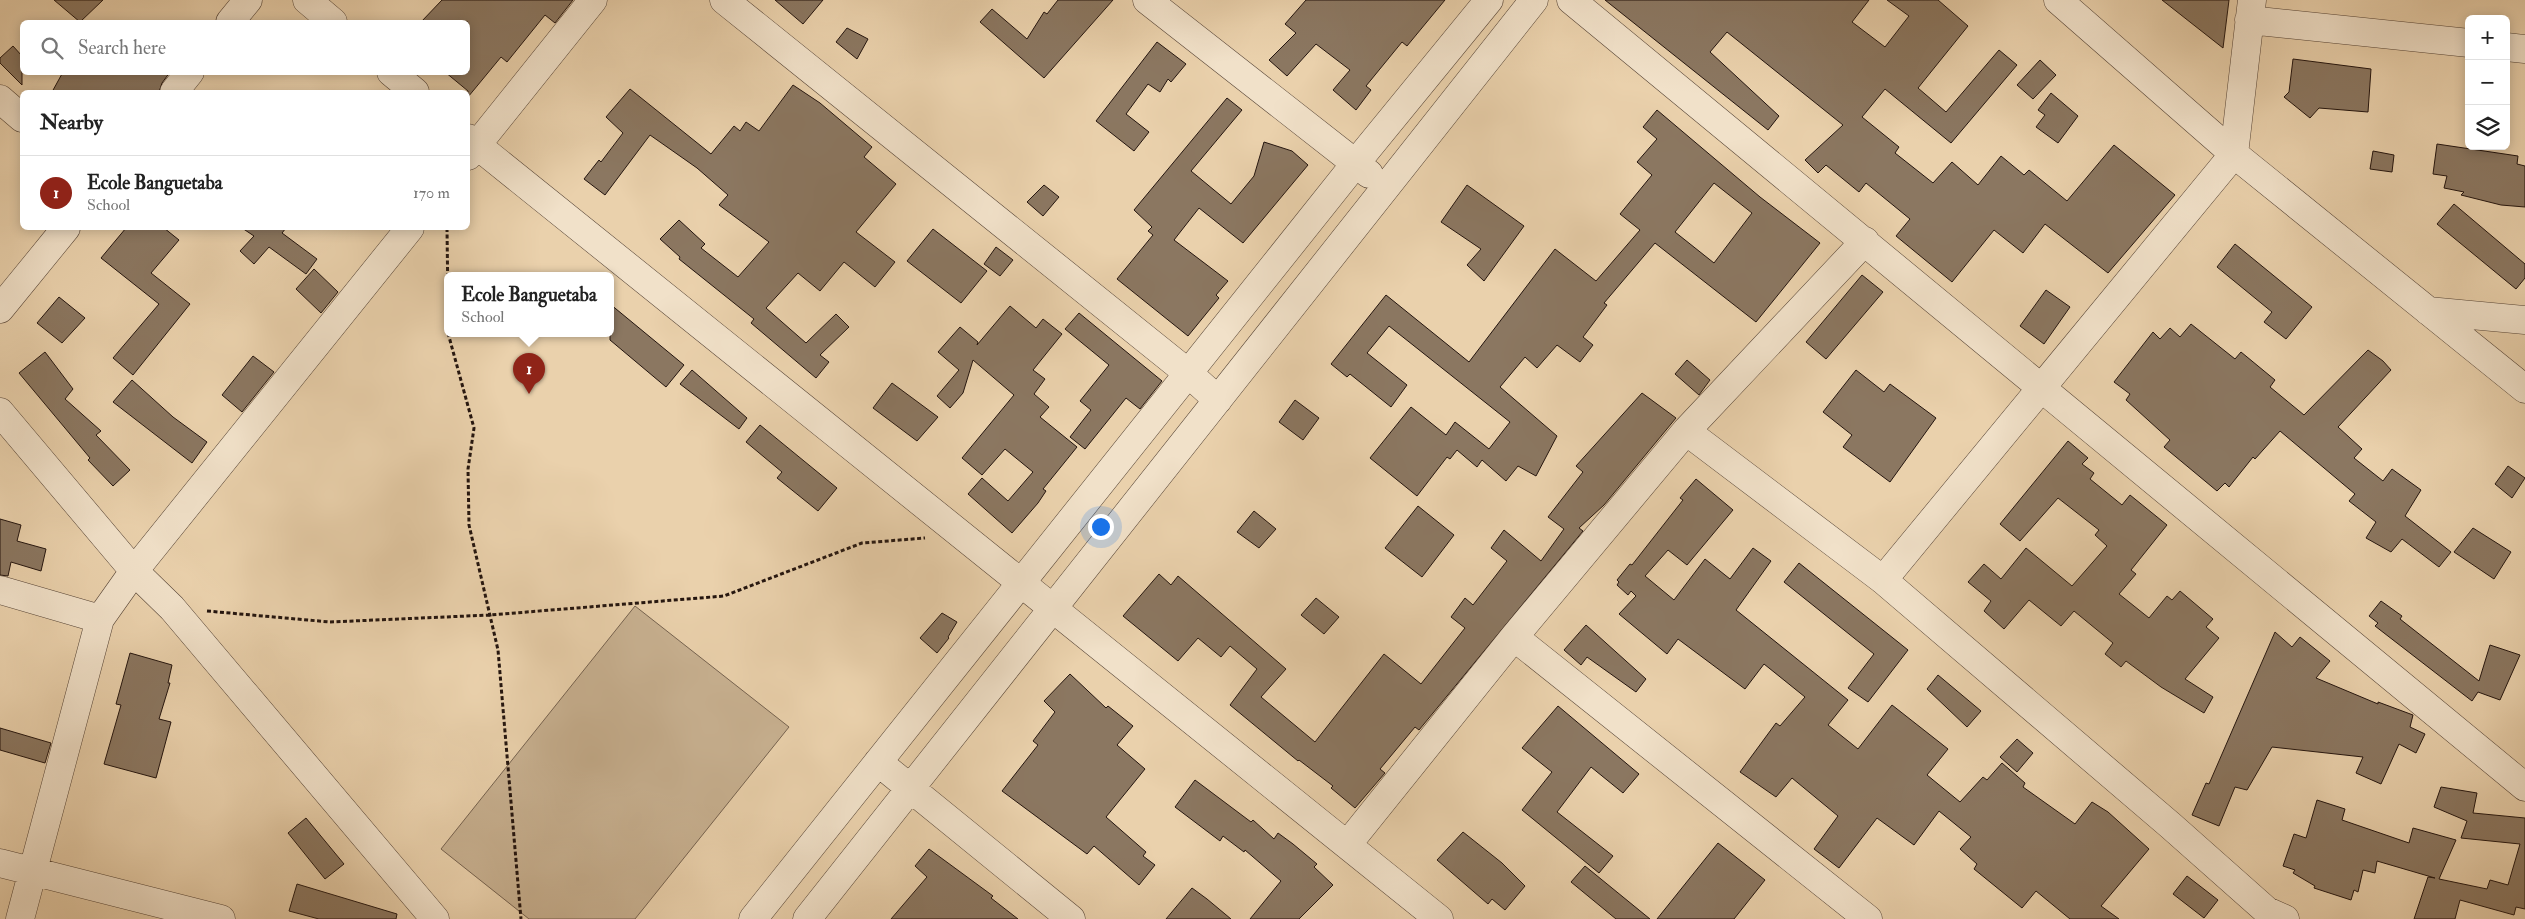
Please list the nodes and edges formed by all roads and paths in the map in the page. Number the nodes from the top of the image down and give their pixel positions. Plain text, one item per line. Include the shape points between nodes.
1 (248, 0) edge
2 (307, 0) edge
3 (593, 0) edge
4 (724, 0) edge
5 (1147, 0) edge
6 (1489, 0) edge
7 (1534, 0) edge
8 (1571, 0) edge
9 (2058, 0) edge
10 (2251, 10) edge
11 (232, 20) edge
12 (331, 20) edge
13 (2465, 42) edge
14 (2510, 47) edge
15 (2525, 49) edge
16 (188, 75) edge
17 (395, 75) edge
18 (176, 90) edge
19 (413, 90) edge
20 (0, 99) edge
21 (20, 116) edge
22 (470, 146) edge
23 (2234, 154) junction
24 (1355, 164) junction
25 (1386, 188) junction
26 (64, 230) edge
27 (408, 230) edge
28 (447, 230) edge
29 (1865, 242) junction
30 (448, 272) edge
31 (0, 309) edge
32 (2428, 311) junction
33 (2525, 320) edge
34 (449, 337) edge
35 (1188, 373) junction
36 (2040, 388) junction
37 (2525, 390) edge
38 (1218, 400) junction
39 (0, 412) edge
40 (1686, 431) junction
41 (966, 538) junction
42 (134, 571) junction
43 (1883, 580) junction
44 (1022, 583) junction
45 (0, 590) edge
46 (172, 608) junction
47 (1053, 608) junction
48 (490, 615) junction
49 (100, 619) junction
50 (1514, 637) junction
51 (878, 762) junction
52 (2525, 787) edge
53 (911, 788) junction
54 (1347, 846) junction
55 (0, 863) edge
56 (32, 872) junction
57 (20, 919) edge
58 (221, 919) edge
59 (435, 919) edge
60 (521, 919) edge
61 (753, 919) edge
62 (807, 919) edge
63 (1071, 919) edge
64 (1439, 919) edge
65 (1868, 919) edge
66 (2285, 919) edge

1 - 11 street
2 - 12 street
3 - 22 street
4 - 35 street
5 - 24 street
6 - 24 street
7 - 25 street
8 - 29 street
9 - 23 street
10 - 13 street
10 - 23 street
14 - 15 street
16 - 18 street
17 - 19 street
20 - 21 street
22 - 41 street
23 - 32 street
23 - 36 street
24 - 25 street
24 - 35 street
25 - 38 street
26 - 31 street
27 - 42 street
28 - 30 path
29 - 36 street
29 - 40 street
32 - 33 street
32 - 37 street
34 - 48 path via 474,428 468,469 469,524
35 - 38 street
35 - 44 street
36 - 43 street
36 - 52 street
38 - 47 street
39 - 42 street
40 - 43 street
40 - 50 street
41 - 44 street
41 - 48 path via 862,543 724,596
42 - 46 street
42 - 49 street
43 - 66 street via 2170,824 2267,911
44 - 47 street
44 - 51 street
45 - 49 street
46 - 48 path via 330,622
46 - 59 street
47 - 53 street
47 - 54 street
48 - 60 path via 498,650
49 - 56 street
50 - 54 street
50 - 65 street
51 - 53 street
51 - 61 street
53 - 62 street
53 - 63 street
54 - 64 street
55 - 56 street
56 - 57 street
56 - 58 street

